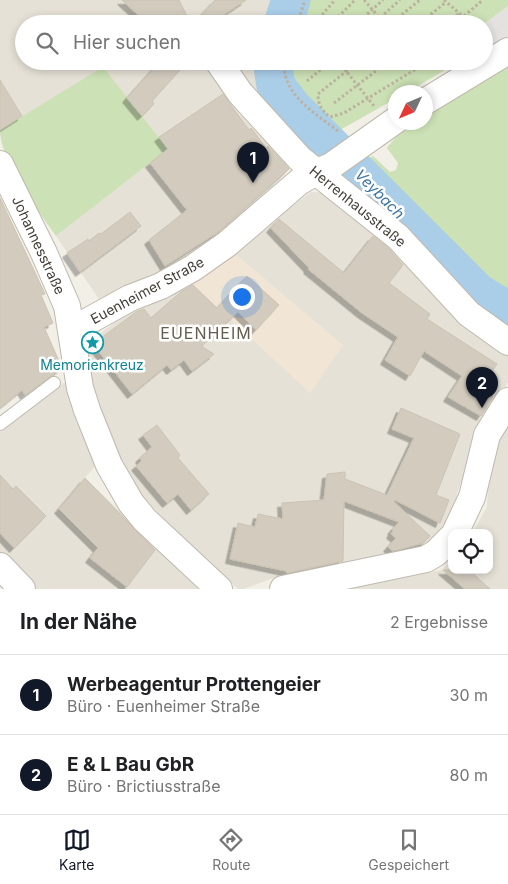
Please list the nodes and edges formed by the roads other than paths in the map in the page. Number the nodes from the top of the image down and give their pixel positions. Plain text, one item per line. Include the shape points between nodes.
1 (508, 51) edge
2 (493, 60) edge
3 (224, 70) edge
4 (477, 70) edge
5 (433, 97) edge
6 (388, 125) edge
7 (0, 164) edge
8 (323, 169) junction
9 (72, 330) junction
10 (508, 342) edge
11 (54, 383) dead end
12 (508, 401) edge
13 (0, 424) edge
14 (457, 529) edge
15 (448, 540) edge
16 (0, 566) edge
17 (22, 589) edge
18 (219, 589) edge
19 (283, 589) edge

1 - 2 street
3 - 8 street, Herrenhausstraße via 264,121
4 - 5 street
6 - 8 street, Euenheimer Straße
7 - 9 street, Johannesstraße via 68,306
8 - 9 street, Euenheimer Straße via 299,182 227,244 193,268
8 - 10 street, Herrenhausstraße via 398,237 469,314
9 - 18 street via 87,410 119,485 145,520
11 - 13 lane
12 - 14 street via 487,435 472,497
15 - 19 street via 426,559
16 - 17 street

